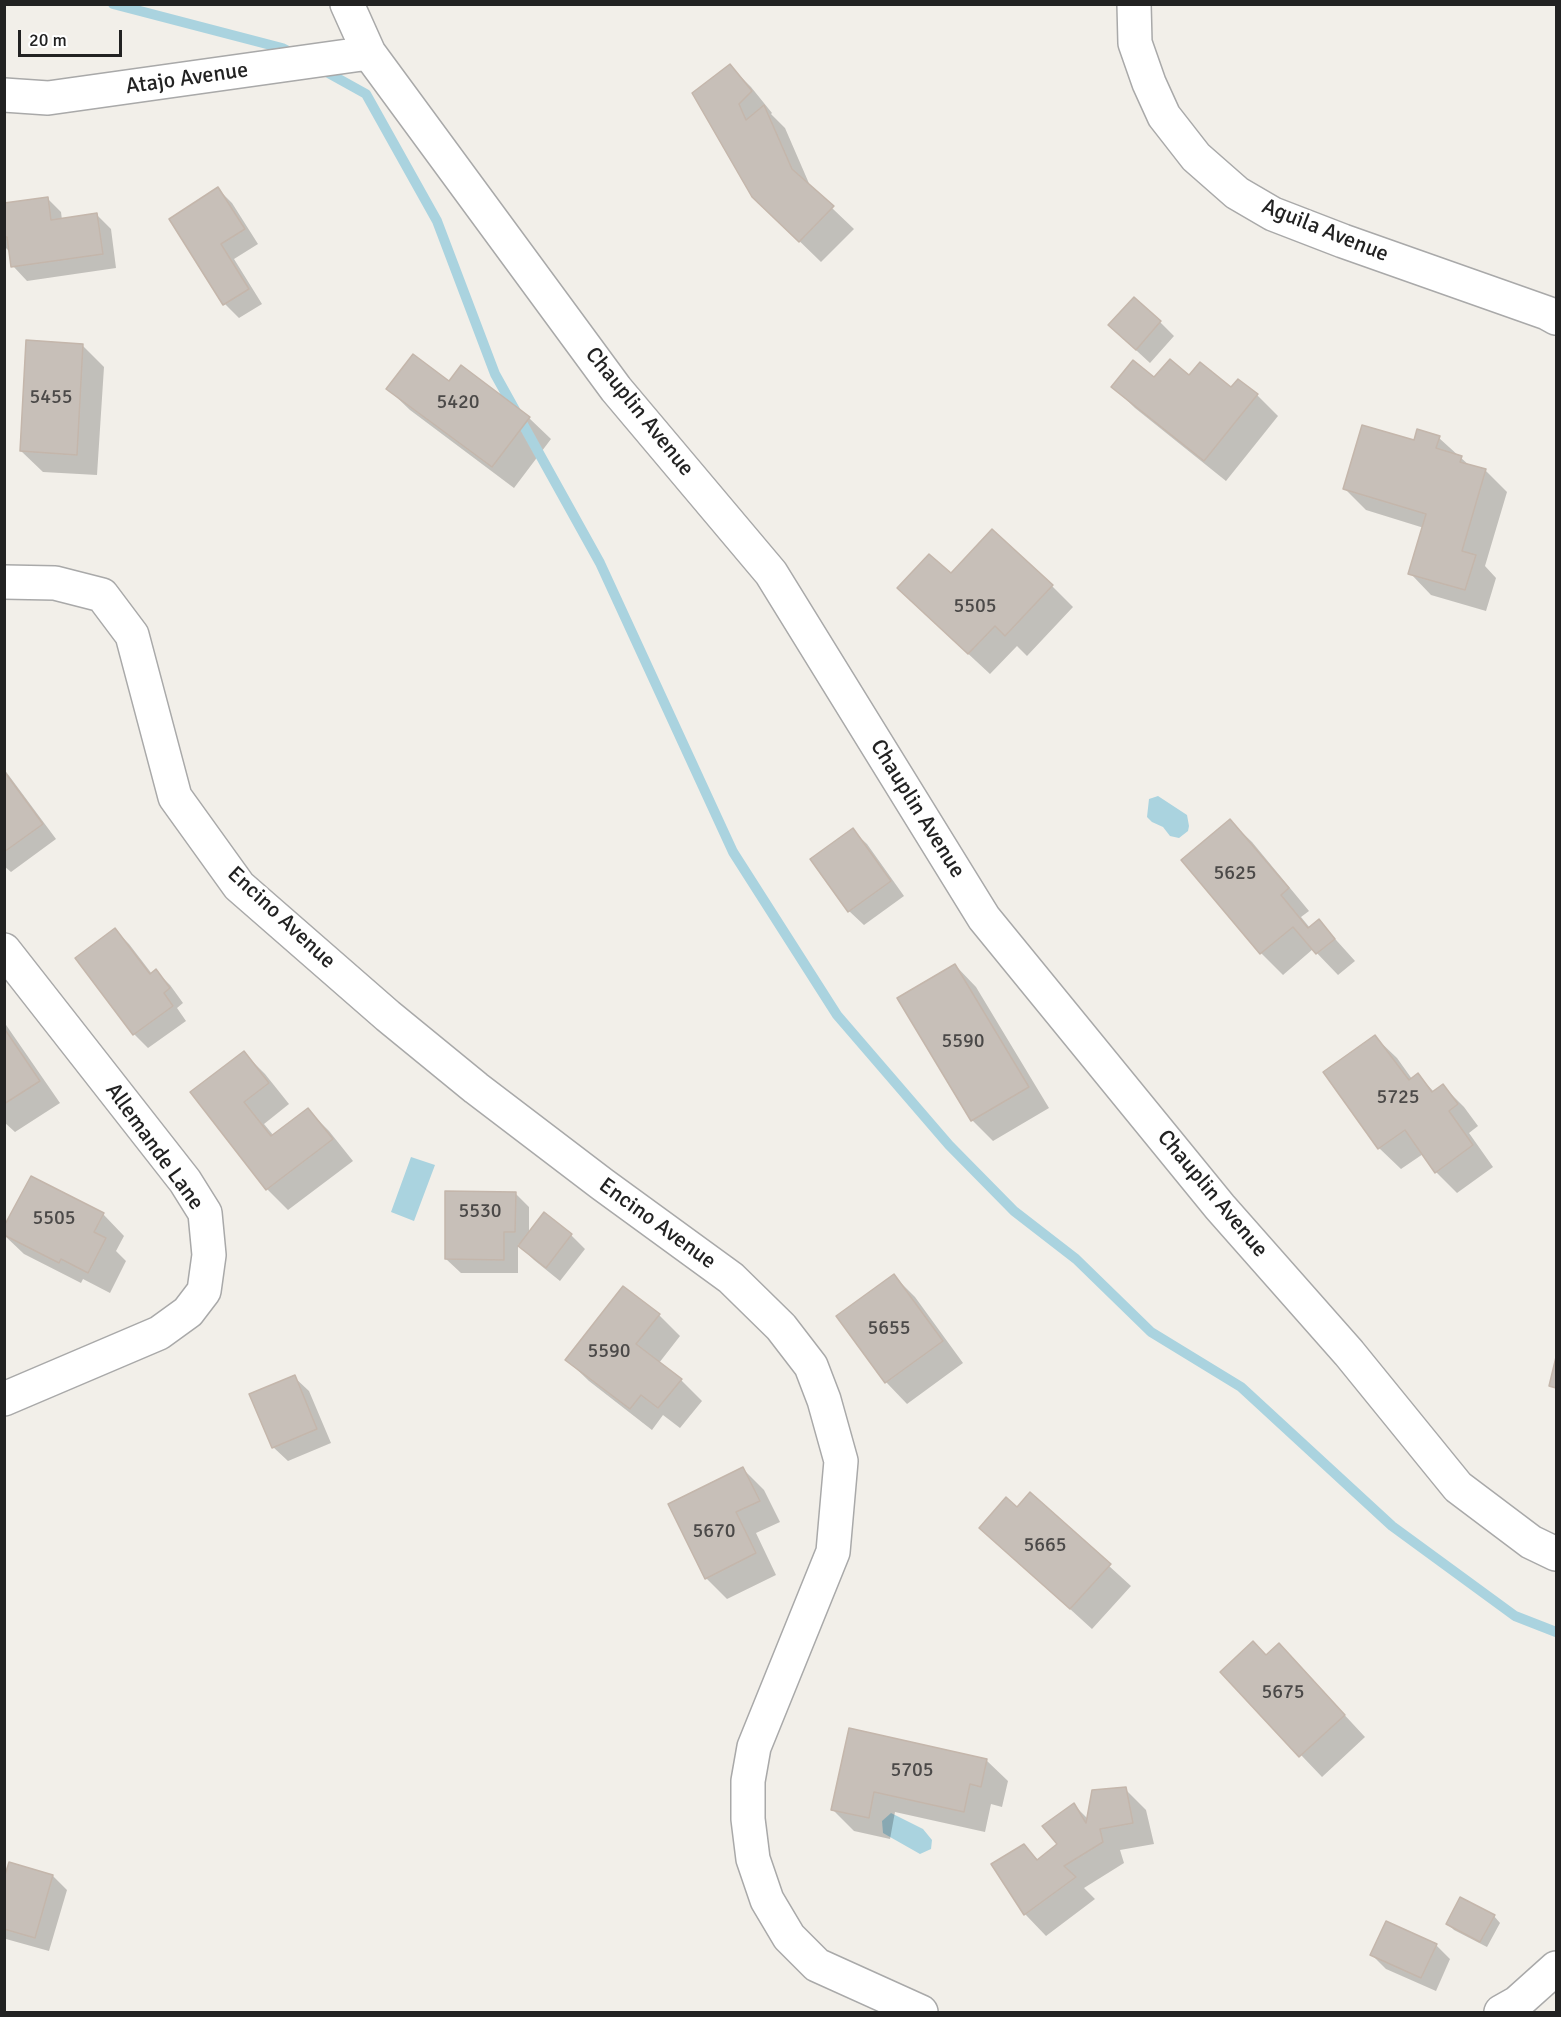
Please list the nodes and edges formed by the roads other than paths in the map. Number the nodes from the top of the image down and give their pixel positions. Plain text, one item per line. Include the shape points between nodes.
1 (347, 4) edge
2 (1134, 4) edge
3 (369, 53) junction
4 (4, 95) edge
5 (1557, 318) edge
6 (4, 582) edge
7 (4, 950) edge
8 (4, 1399) edge
9 (1557, 1554) edge
10 (1557, 1968) edge
11 (921, 2013) edge
12 (1501, 2013) edge

1 - 3 street, Chauplin Avenue
2 - 5 street, Aguila Avenue via 1135,43 1164,116 1196,157 1237,193 1274,214
3 - 4 street, Atajo Avenue via 48,98
3 - 9 street, Chauplin Avenue via 616,389 771,573 984,918 1220,1207 1349,1353 1458,1487 1531,1542
6 - 11 street, Encino Avenue via 55,583 102,595 132,635 175,797 240,886 476,1088 731,1278 781,1327 811,1365 841,1461 833,1552 754,1747 748,1781 753,1859 767,1900 789,1937 817,1965
7 - 8 street, Allemande Lane via 185,1181 205,1213 209,1255 204,1291 188,1312 159,1333
10 - 12 street

